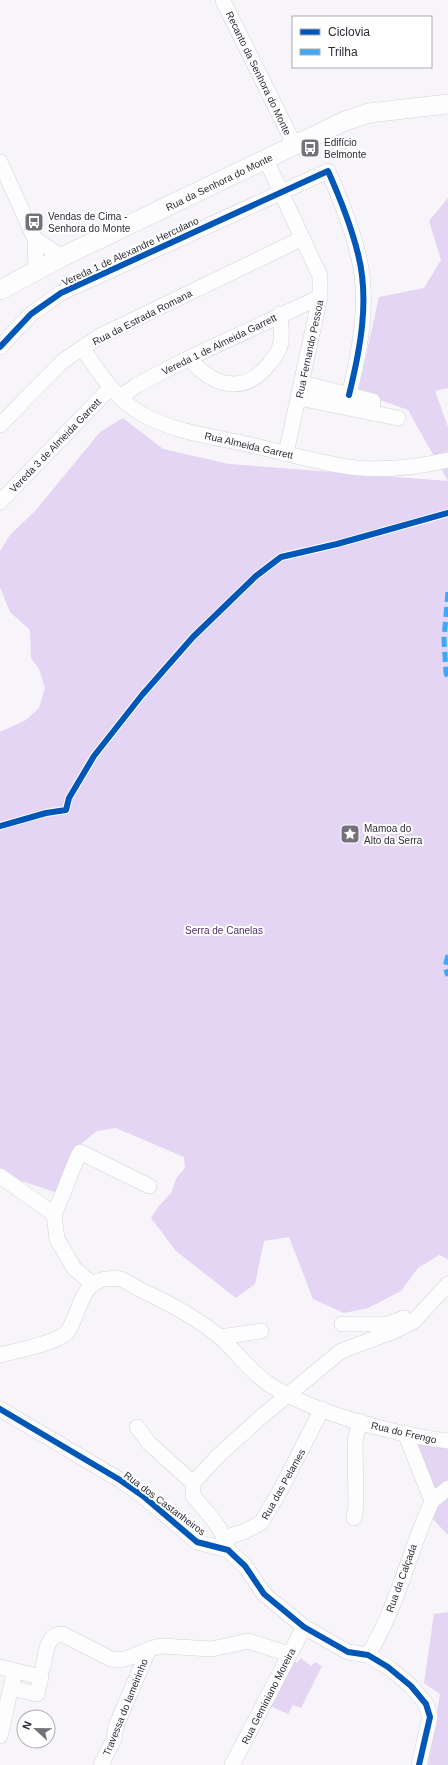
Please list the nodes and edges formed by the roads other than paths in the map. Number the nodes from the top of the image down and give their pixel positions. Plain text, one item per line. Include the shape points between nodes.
1 (223, 1) edge
2 (448, 104) edge
3 (295, 146) junction
4 (266, 160) junction
5 (0, 162) edge
6 (281, 192) junction
7 (35, 238) junction
8 (303, 238) junction
9 (62, 257) junction
10 (36, 271) junction
11 (0, 290) edge
12 (320, 297) junction
13 (280, 314) junction
14 (0, 347) edge
15 (82, 348) junction
16 (189, 358) junction
17 (301, 391) junction
18 (116, 393) junction
19 (349, 395) junction
20 (372, 413) junction
21 (398, 418) dead end
22 (0, 425) edge
23 (286, 453) junction
24 (448, 460) edge
25 (0, 502) edge
26 (0, 1176) edge
27 (149, 1186) dead end
28 (54, 1214) junction
29 (92, 1284) junction
30 (448, 1284) edge
31 (429, 1306) junction
32 (342, 1324) dead end
33 (261, 1331) dead end
34 (220, 1337) junction
35 (0, 1355) edge
36 (290, 1394) junction
37 (0, 1409) edge
38 (322, 1409) junction
39 (360, 1421) junction
40 (138, 1427) dead end
41 (405, 1433) junction
42 (448, 1441) edge
43 (193, 1483) junction
44 (448, 1488) edge
45 (432, 1501) junction
46 (354, 1518) dead end
47 (226, 1544) junction
48 (304, 1627) junction
49 (149, 1649) junction
50 (289, 1654) junction
51 (368, 1655) junction
52 (0, 1668) edge
53 (15, 1671) junction
54 (42, 1672) junction
55 (11, 1688) junction
56 (0, 1736) edge
57 (101, 1765) edge
58 (232, 1765) edge
59 (419, 1765) edge

1 - 3 street, Recanto da Senhora do Monte
2 - 3 main road, Rua da Senhora do Monte via 369,113 345,121
3 - 4 main road, Rua da Senhora do Monte
4 - 6 street, Rua Fernando Pessoa
4 - 9 main road, Rua da Senhora do Monte
5 - 7 street
6 - 8 street, Rua Fernando Pessoa
6 - 14 street, Vereda 1 de Alexandre Herculano via 61,293 32,314
6 - 19 street, Vereda 1 de Alexandre Herculano via 328,171 346,214 359,255 364,305 360,349
7 - 9 street
7 - 10 street
8 - 12 street, Rua Fernando Pessoa via 320,276
8 - 15 street, Rua da Estrada Romana via 100,336
9 - 10 main road, Rua da Senhora do Monte
10 - 11 main road, Rua da Senhora do Monte
12 - 13 street, Vereda 1 de Almeida Garrett
12 - 17 street, Rua Fernando Pessoa
13 - 16 street, Vereda 1 de Almeida Garrett
13 - 16 street via 281,344 264,371 249,381 236,385 220,382 202,373
15 - 18 street, Rua Almeida Garrett
15 - 22 street, Rua da Estrada Romana via 63,361
16 - 18 street, Vereda 1 de Almeida Garrett
17 - 19 street
17 - 20 street
17 - 23 street, Rua Fernando Pessoa
18 - 23 street, Rua Almeida Garrett via 139,413 178,429
18 - 25 street, Vereda 3 de Almeida Garrett
19 - 20 street via 373,401
20 - 21 street
23 - 24 street, Rua Almeida Garrett via 337,465 366,468 424,466
26 - 28 street
27 - 28 street via 80,1152
28 - 29 street via 58,1239 74,1268
29 - 34 street, Rua do Frengo via 120,1279 189,1315
29 - 35 street via 81,1300 67,1331 54,1339
30 - 31 street
31 - 32 street via 417,1308 402,1319 388,1324
31 - 36 street via 414,1321 341,1351
33 - 34 street
34 - 36 street, Rua do Frengo via 270,1385
36 - 38 street, Rua do Frengo via 302,1402
36 - 43 street via 255,1422
37 - 47 street, Rua dos Castanheiros via 126,1484 198,1542
38 - 39 street, Rua do Frengo
38 - 47 street, Rua das Pelames via 261,1523
39 - 41 street, Rua do Frengo
39 - 46 street via 355,1441
40 - 43 street via 149,1443
41 - 42 street, Rua do Frengo
41 - 45 street
43 - 47 street via 193,1496 208,1514
44 - 45 street
45 - 51 street, Rua da Calçada via 382,1630
47 - 48 street, Rua dos Castanheiros via 264,1594
48 - 50 street, Rua Geminiano Moreira
48 - 51 street via 348,1652
49 - 50 street via 161,1646 212,1649 248,1641
49 - 54 street via 128,1658 111,1659 58,1634 51,1639
49 - 57 street, Travessa do lameirinho via 116,1726 114,1739
50 - 58 street, Rua Geminiano Moreira
51 - 59 street via 411,1686 426,1704 430,1717
52 - 53 street
53 - 54 street
53 - 55 street
54 - 55 street via 37,1694
55 - 56 street

